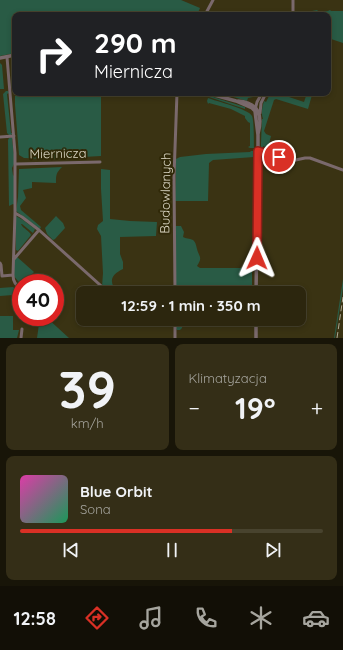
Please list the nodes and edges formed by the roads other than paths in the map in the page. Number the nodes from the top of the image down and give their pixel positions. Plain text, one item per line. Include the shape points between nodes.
1 (212, 0) edge
2 (293, 0) edge
3 (206, 12) edge
4 (293, 12) edge
5 (12, 56) edge
6 (7, 57) junction
7 (0, 58) edge
8 (178, 96) edge
9 (218, 96) edge
10 (260, 96) edge
11 (265, 96) edge
12 (258, 100) junction
13 (236, 101) junction
14 (262, 103) junction
15 (250, 104) junction
16 (254, 109) junction
17 (260, 113) junction
18 (258, 135) junction
19 (14, 136) junction
20 (0, 137) edge
21 (258, 151) junction
22 (100, 162) dead end
23 (16, 164) junction
24 (343, 170) edge
25 (15, 212) junction
26 (39, 230) junction
27 (50, 241) junction
28 (47, 244) dead end
29 (14, 258) junction
30 (0, 263) edge
31 (13, 274) edge
32 (12, 275) edge
33 (1, 276) edge
34 (101, 286) edge
35 (175, 286) edge
36 (256, 286) edge
37 (175, 326) edge
38 (256, 326) edge
39 (22, 330) dead end
40 (21, 338) edge
41 (175, 338) edge
42 (256, 338) edge

1 - 3 street
2 - 4 street
5 - 6 street
6 - 7 street
6 - 19 street
8 - 35 street, Budowlanych via 174,176
9 - 13 street
10 - 12 street
11 - 14 street
12 - 15 street
12 - 16 street
13 - 15 street
13 - 16 street
14 - 16 street
14 - 17 street
15 - 16 street
16 - 17 street
16 - 18 street
17 - 18 street
18 - 21 street
19 - 20 street
19 - 23 street
21 - 24 street via 291,161 310,158
21 - 36 street
22 - 23 street, Miernicza
23 - 25 street
25 - 26 street
25 - 29 street
26 - 27 street
26 - 29 street
27 - 28 street
27 - 34 street
29 - 31 street
30 - 33 street
32 - 33 street
37 - 41 street
38 - 42 street
39 - 40 street

